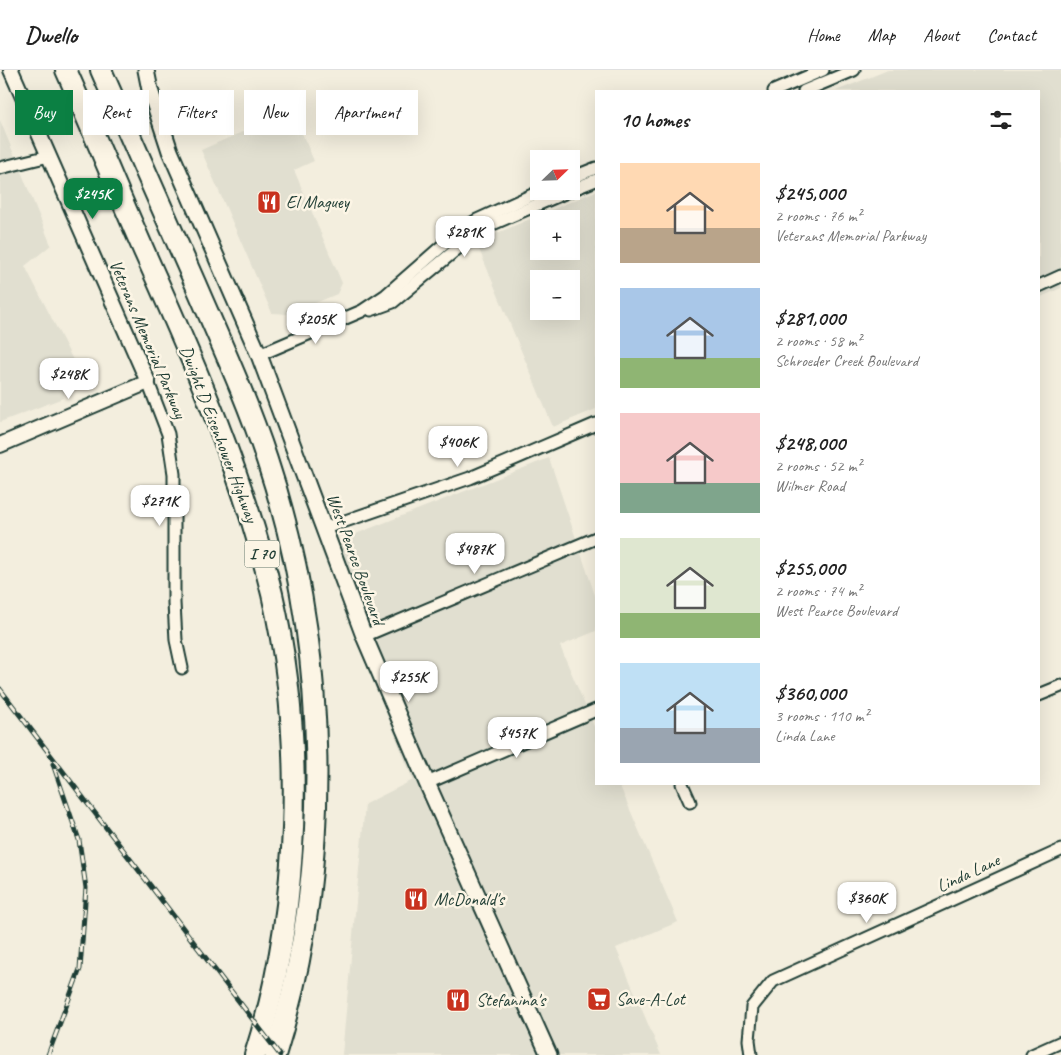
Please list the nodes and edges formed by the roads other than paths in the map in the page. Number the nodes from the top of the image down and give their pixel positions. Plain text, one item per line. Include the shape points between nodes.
1 (11, 70) edge
2 (66, 70) edge
3 (101, 70) edge
4 (108, 70) edge
5 (146, 70) edge
6 (824, 70) edge
7 (854, 70) edge
8 (110, 90) edge
9 (113, 90) edge
10 (776, 90) edge
11 (806, 90) edge
12 (130, 135) edge
13 (49, 156) junction
14 (0, 168) edge
15 (595, 168) edge
16 (580, 174) edge
17 (595, 180) edge
18 (580, 187) edge
19 (530, 196) edge
20 (549, 200) edge
21 (424, 270) junction
22 (1061, 276) edge
23 (1040, 286) edge
24 (259, 355) junction
25 (148, 382) junction
26 (595, 424) edge
27 (0, 445) edge
28 (325, 528) junction
29 (595, 538) edge
30 (364, 636) junction
31 (182, 668) dead end
32 (1061, 686) edge
33 (1040, 695) edge
34 (595, 710) edge
35 (427, 783) junction
36 (682, 785) edge
37 (690, 802) dead end
38 (1061, 850) edge
39 (1061, 1042) edge
40 (255, 1055) edge
41 (275, 1055) edge
42 (549, 1055) edge
43 (751, 1055) edge
44 (1032, 1055) edge

1 - 13 street, Veterans Memorial Parkway
2 - 40 highway, Dwight D Eisenhower Highway / I 70 via 218,422 251,518 274,605 293,759 291,840 279,956
3 - 8 highway, Dwight D Eisenhower Highway / I 70
4 - 9 highway
5 - 24 main road, West Pearce Boulevard via 170,151
6 - 10 street
7 - 11 street
12 - 41 highway, Dwight D Eisenhower Highway / I 70 via 246,402 290,537 305,617 316,739 312,852 302,941
13 - 14 street
13 - 25 street, Veterans Memorial Parkway
15 - 16 street
17 - 18 street
19 - 21 street via 458,232
20 - 21 street via 481,229
21 - 24 street via 393,302 378,309 362,311
22 - 23 street
24 - 28 main road, West Pearce Boulevard
25 - 27 street
25 - 31 street, Veterans Memorial Parkway via 168,434 174,474 174,603 176,640
26 - 28 street via 470,478
28 - 30 main road, West Pearce Boulevard
29 - 30 street
30 - 35 main road, West Pearce Boulevard
32 - 33 street
34 - 35 street
35 - 42 main road, West Pearce Boulevard
36 - 37 street
38 - 43 street, Linda Lane via 773,982 752,1006
39 - 44 street

